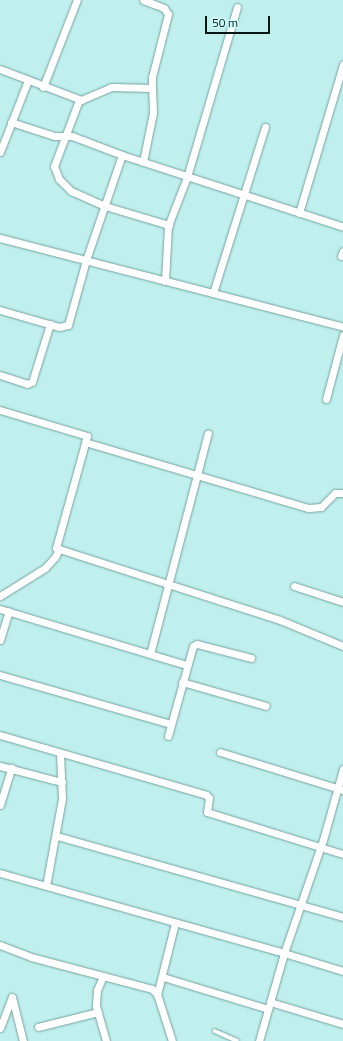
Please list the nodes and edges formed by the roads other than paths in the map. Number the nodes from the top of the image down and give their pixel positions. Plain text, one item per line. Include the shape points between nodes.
1 (77, 0) edge
2 (143, 0) edge
3 (237, 7) dead end
4 (343, 64) edge
5 (0, 69) edge
6 (28, 80) junction
7 (43, 86) junction
8 (152, 88) junction
9 (79, 100) junction
10 (11, 122) junction
11 (266, 127) dead end
12 (65, 135) junction
13 (0, 152) edge
14 (122, 155) junction
15 (143, 162) junction
16 (187, 176) junction
17 (243, 196) junction
18 (105, 206) junction
19 (299, 213) junction
20 (169, 225) junction
21 (343, 227) edge
22 (0, 238) edge
23 (86, 260) junction
24 (165, 281) junction
25 (213, 293) junction
26 (0, 310) edge
27 (50, 324) junction
28 (343, 327) edge
29 (343, 335) edge
30 (0, 375) edge
31 (326, 399) dead end
32 (0, 410) edge
33 (208, 433) dead end
34 (85, 442) junction
35 (197, 475) junction
36 (343, 493) edge
37 (59, 549) junction
38 (167, 586) junction
39 (294, 586) dead end
40 (0, 596) edge
41 (343, 602) edge
42 (0, 609) edge
43 (9, 611) junction
44 (0, 640) edge
45 (343, 646) edge
46 (150, 654) junction
47 (251, 658) dead end
48 (187, 665) junction
49 (0, 675) edge
50 (182, 682) junction
51 (266, 706) dead end
52 (171, 724) junction
53 (0, 735) edge
54 (168, 736) dead end
55 (60, 752) junction
56 (220, 752) dead end
57 (0, 766) edge
58 (11, 768) junction
59 (343, 769) edge
60 (62, 782) junction
61 (341, 789) edge
62 (0, 805) edge
63 (57, 836) junction
64 (321, 847) junction
65 (343, 854) edge
66 (0, 873) edge
67 (46, 886) junction
68 (302, 904) junction
69 (343, 917) edge
70 (175, 923) junction
71 (0, 945) edge
72 (284, 953) junction
73 (343, 971) edge
74 (103, 976) junction
75 (163, 977) junction
76 (157, 996) junction
77 (269, 1006) junction
78 (98, 1012) junction
79 (343, 1024) edge
80 (38, 1027) dead end
81 (0, 1028) edge
82 (215, 1032) dead end
83 (23, 1041) edge
84 (106, 1041) edge
85 (172, 1041) edge
86 (237, 1041) edge
87 (259, 1041) edge

1 - 7 street
2 - 8 street via 164,8 168,14 153,70
3 - 16 street
4 - 19 street
5 - 6 street
6 - 7 street
6 - 10 street
7 - 9 street
8 - 9 street via 111,87 87,99
8 - 15 street via 152,126
9 - 12 street
10 - 12 street via 54,136
10 - 13 street
11 - 17 street
12 - 14 street
12 - 18 street via 54,171 71,191
14 - 15 street
14 - 18 street
15 - 16 street
16 - 17 street
16 - 20 street
17 - 19 street
17 - 25 street
18 - 20 street
18 - 23 street
19 - 21 street
20 - 24 street
22 - 23 street
23 - 24 street
23 - 27 street via 70,322 63,327
24 - 25 street
25 - 28 street
26 - 27 street
27 - 30 street via 32,382 27,384
29 - 31 street
32 - 34 street via 87,436
33 - 35 street
34 - 35 street
34 - 37 street via 56,548
35 - 36 street via 308,508 321,507 335,493
35 - 38 street
37 - 38 street
37 - 40 street via 45,568
38 - 45 street via 280,620
38 - 46 street
39 - 41 street
42 - 43 street
43 - 44 street
43 - 46 street
46 - 48 street
47 - 48 street via 197,644 192,648
48 - 50 street
49 - 52 street
50 - 51 street
50 - 52 street
52 - 54 street
53 - 55 street
55 - 60 street
55 - 64 street via 206,795 209,798 207,812
56 - 61 street
57 - 58 street
58 - 60 street
58 - 62 street
59 - 61 street
60 - 63 street
61 - 64 street
63 - 67 street
63 - 68 street
64 - 65 street
64 - 68 street
66 - 67 street
67 - 70 street
68 - 69 street
68 - 72 street
70 - 72 street
70 - 75 street
71 - 74 street via 31,957
72 - 73 street
72 - 77 street
74 - 76 street via 149,987
74 - 78 street via 95,998
75 - 76 street
75 - 77 street
76 - 85 street
77 - 79 street
77 - 87 street
78 - 80 street
78 - 84 street
81 - 83 street via 12,997
82 - 86 lane

